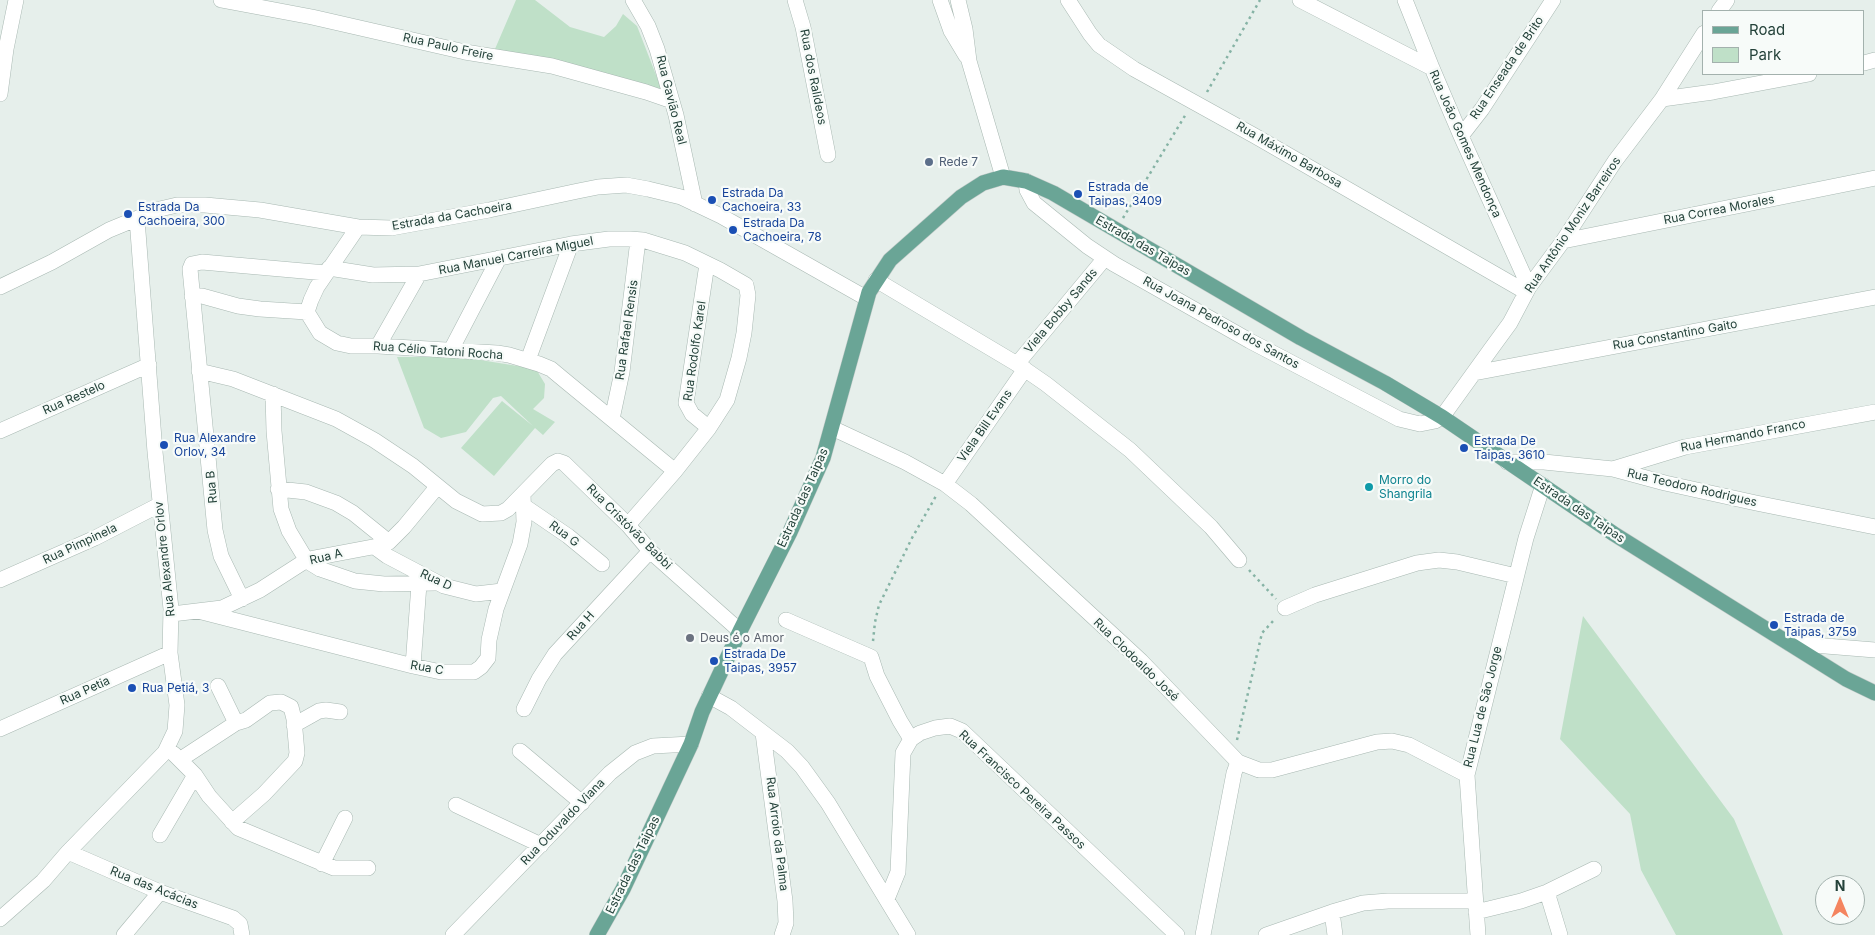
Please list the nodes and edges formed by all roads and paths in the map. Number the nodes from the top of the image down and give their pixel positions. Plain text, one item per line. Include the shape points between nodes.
1 (16, 0) edge
2 (222, 0) edge
3 (633, 0) edge
4 (795, 0) edge
5 (940, 0) edge
6 (958, 0) edge
7 (1068, 0) edge
8 (1260, 0) edge
9 (1300, 0) edge
10 (1405, 0) edge
11 (1553, 0) edge
12 (1702, 36) edge
13 (969, 61) junction
14 (1432, 68) junction
15 (1804, 75) edge
16 (0, 94) edge
17 (1662, 99) junction
18 (672, 101) junction
19 (1196, 103) junction
20 (1461, 136) junction
21 (828, 154) dead end
22 (1002, 178) junction
23 (1875, 178) edge
24 (1026, 180) junction
25 (695, 204) junction
26 (137, 220) junction
27 (358, 227) junction
28 (1116, 230) junction
29 (638, 240) junction
30 (1563, 241) junction
31 (571, 244) junction
32 (499, 258) junction
33 (1105, 258) junction
34 (708, 264) junction
35 (328, 271) junction
36 (419, 274) junction
37 (876, 280) junction
38 (0, 286) edge
39 (1528, 290) junction
40 (192, 296) junction
41 (866, 298) junction
42 (1875, 298) edge
43 (307, 312) junction
44 (378, 346) junction
45 (451, 350) junction
46 (528, 360) junction
47 (148, 365) junction
48 (1021, 366) junction
49 (199, 371) junction
50 (1474, 373) junction
51 (273, 394) junction
52 (1875, 412) edge
53 (1442, 417) junction
54 (612, 419) junction
55 (709, 428) junction
56 (832, 428) junction
57 (0, 430) edge
58 (1507, 462) junction
59 (1613, 469) junction
60 (675, 471) junction
61 (945, 484) junction
62 (1543, 485) junction
63 (437, 487) junction
64 (278, 489) junction
65 (524, 500) junction
66 (160, 505) junction
67 (628, 525) junction
68 (1875, 527) edge
69 (383, 545) junction
70 (650, 551) junction
71 (1239, 560) joint
72 (307, 561) junction
73 (602, 564) dead end
74 (1516, 576) junction
75 (0, 580) edge
76 (436, 583) junction
77 (419, 584) junction
78 (502, 591) junction
79 (242, 599) junction
80 (1285, 608) junction
81 (198, 611) junction
82 (172, 614) junction
83 (786, 620) dead end
84 (740, 630) junction
85 (1789, 643) junction
86 (1875, 650) edge
87 (170, 653) junction
88 (871, 657) junction
89 (413, 666) junction
90 (218, 686) dead end
91 (1875, 693) edge
92 (709, 696) junction
93 (524, 710) dead end
94 (340, 712) dead end
95 (236, 723) junction
96 (294, 725) junction
97 (0, 729) edge
98 (763, 733) junction
99 (911, 739) junction
100 (690, 744) junction
101 (167, 747) junction
102 (520, 751) dead end
103 (181, 760) junction
104 (1238, 762) junction
105 (195, 775) junction
106 (1466, 776) junction
107 (582, 803) junction
108 (456, 805) dead end
109 (345, 818) dead end
110 (232, 822) junction
111 (160, 834) dead end
112 (541, 845) junction
113 (68, 852) junction
114 (322, 864) junction
115 (368, 868) dead end
116 (1594, 869) dead end
117 (160, 892) junction
118 (1547, 892) junction
119 (887, 899) junction
120 (1475, 907) junction
121 (1332, 912) junction
122 (0, 920) edge
123 (241, 930) edge
124 (124, 935) edge
125 (454, 935) edge
126 (597, 935) edge
127 (782, 935) edge
128 (908, 935) edge
129 (1177, 935) edge
130 (1203, 935) edge
131 (1266, 935) edge
132 (1335, 935) edge
133 (1478, 935) edge
134 (1560, 935) edge

1 - 16 street
2 - 18 street, Rua Paulo Freire via 466,52 552,66
3 - 18 street, Rua Gavião Real via 658,49
4 - 21 street, Rua dos Ralideos
5 - 13 street via 951,31
6 - 13 street
7 - 19 street, Rua Máximo Barbosa via 1090,34 1106,50
8 - 19 path
9 - 14 street
10 - 14 street, Rua João Gomes Mendonça
11 - 20 street, Rua Enseada de Brito
12 - 17 street, Rua Antônio Moniz Barreiros
13 - 22 street
14 - 20 street, Rua João Gomes Mendonça
15 - 17 street
17 - 30 street, Rua Antônio Moniz Barreiros via 1615,161
18 - 25 street, Rua Gavião Real
19 - 28 path
19 - 39 street, Rua Máximo Barbosa
20 - 39 street, Rua João Gomes Mendonça
22 - 24 main road, Estrada das Taipas
22 - 37 main road, Estrada das Taipas via 983,183 961,197 890,260
23 - 30 street, Rua Correa Morales
24 - 28 main road, Estrada das Taipas
24 - 33 street, Rua Joana Pedroso dos Santos via 1026,190 1034,203
25 - 27 street, Estrada da Cachoeira via 665,192 637,186 613,186 408,226
25 - 41 street, Estrada da Cachoeira
26 - 27 street, Estrada da Cachoeira via 177,205 205,205 260,210
26 - 38 street, Estrada da Cachoeira via 109,230
26 - 47 street, Rua Alexandre Orlov
27 - 35 street
28 - 53 main road, Estrada das Taipas
29 - 31 street, Rua Manuel Carreira Miguel via 609,239
29 - 34 street, Rua Manuel Carreira Miguel via 685,252
29 - 54 street, Rua Rafael Rensis via 622,372
30 - 39 street, Rua Antônio Moniz Barreiros
31 - 32 street, Rua Manuel Carreira Miguel
31 - 46 street
32 - 36 street, Rua Manuel Carreira Miguel
32 - 45 street
33 - 48 street, Viela Bobby Sands
33 - 53 street, Rua Joana Pedroso dos Santos via 1250,342 1399,419 1420,424
34 - 55 street, Rua Rodolfo Karel via 686,403 692,414
34 - 55 street, Rua Manuel Carreira Miguel via 746,285 748,295 744,334 732,388 728,400
35 - 36 street, Rua Manuel Carreira Miguel via 373,275
35 - 40 street, Rua Manuel Carreira Miguel via 198,262 190,269
35 - 43 street via 314,292
36 - 44 street
37 - 41 main road, Estrada das Taipas
37 - 48 street
39 - 50 street, Rua Antônio Moniz Barreiros via 1510,323
40 - 43 street via 238,306
40 - 49 street, Rua B
41 - 56 main road, Estrada das Taipas
42 - 50 street, Rua Constantino Gaito
43 - 44 street, Rua Célio Tatoni Rocha via 320,333 337,343
44 - 45 street, Rua Célio Tatoni Rocha
45 - 46 street, Rua Célio Tatoni Rocha via 509,355
46 - 54 street, Rua Célio Tatoni Rocha via 551,369
47 - 57 street, Rua Restelo
47 - 66 street, Rua Alexandre Orlov
48 - 61 street, Viela Bill Evans
48 - 71 street via 1130,450 1211,527
49 - 51 street
49 - 79 street, Rua B via 218,543
50 - 53 street, Rua Antônio Moniz Barreiros
51 - 63 street via 336,419 374,440
51 - 64 street
52 - 59 street, Rua Hermando Franco via 1685,447
53 - 58 main road, Estrada das Taipas
54 - 60 street, Rua Célio Tatoni Rocha
55 - 60 street, Rua Manuel Carreira Miguel
56 - 61 street, Rua Clodoaldo José
56 - 84 main road, Estrada das Taipas via 823,458 790,532
58 - 59 street, Rua Teodoro Rodrigues
58 - 62 main road, Estrada das Taipas
59 - 68 street, Rua Teodoro Rodrigues
60 - 67 street, Rua Manuel Carreira Miguel
61 - 88 path via 912,538 880,605
61 - 104 street, Rua Clodoaldo José via 1001,530 1140,662
62 - 74 street, Rua Lua de São Jorge
62 - 85 main road, Estrada das Taipas via 1614,534
63 - 65 street via 487,515 501,514
63 - 69 street
64 - 69 street, Rua D via 306,492 336,503 353,514
64 - 72 street via 289,531
65 - 67 street, Rua Cristóvão Babbi via 552,464 558,461 564,463
65 - 73 street, Rua G
65 - 78 street, Rua C via 520,544
66 - 75 street, Rua Pimpinela via 96,538
66 - 82 street, Rua Alexandre Orlov
67 - 70 street, Rua Cristóvão Babbi
69 - 72 street, Rua A
69 - 76 street, Rua D via 387,556
70 - 84 street, Rua Cristóvão Babbi
70 - 93 street, Rua H via 554,656
71 - 80 path
72 - 77 street via 355,581
72 - 79 street, Rua A
74 - 80 street via 1448,561 1417,563 1315,595
74 - 106 street, Rua Lua de São Jorge
76 - 77 street
76 - 78 street, Rua D via 476,594
77 - 89 street
78 - 89 street, Rua C via 491,627 488,658 481,667 466,673
79 - 81 street, Rua A via 222,608
80 - 104 path via 1262,633 1236,743
81 - 82 street, Rua A
81 - 89 street, Rua C
82 - 87 street, Rua Alexandre Orlov
83 - 88 street
84 - 92 main road, Estrada das Taipas
85 - 86 street
85 - 91 main road, Estrada das Taipas
87 - 97 street, Rua Petia
87 - 101 street, Rua Alexandre Orlov via 177,705 175,731
88 - 99 street via 873,667
90 - 95 street
92 - 98 street via 731,708
92 - 100 main road, Estrada das Taipas
94 - 96 street via 319,711
95 - 96 street via 270,703 281,702 291,707
95 - 103 street
96 - 110 street via 296,753 291,768
98 - 119 street via 787,751 802,768 828,803
98 - 127 street, Rua Arroio da Palma via 785,901 786,924
99 - 119 street via 903,752 898,872
99 - 129 street, Rua Francisco Pereira Passos via 935,728 950,726 962,731
100 - 107 street, Rua Oduvaldo Viana via 653,746 635,753 610,773
100 - 126 main road, Estrada das Taipas
101 - 103 street
101 - 113 street, Rua Alexandre Orlov
102 - 107 street
103 - 105 street
104 - 106 street, Rua Clodoaldo José via 1259,770 1272,770 1377,742 1392,741 1409,745
104 - 130 street
105 - 110 street
105 - 111 street
106 - 120 street, Rua Lua de São Jorge
107 - 112 street, Rua Oduvaldo Viana
108 - 112 street
109 - 114 street
110 - 114 street via 247,833
112 - 125 street, Rua Oduvaldo Viana
113 - 117 street, Rua das Acácias
113 - 122 street, Rua Alexandre Orlov via 43,881
114 - 115 street via 334,868
116 - 118 street
117 - 123 street, Rua das Acácias via 233,918
117 - 124 street
118 - 120 street via 1521,901
118 - 134 street
119 - 128 street
120 - 121 street via 1388,900 1362,903
120 - 133 street, Rua Lua de São Jorge
121 - 131 street
121 - 132 street

